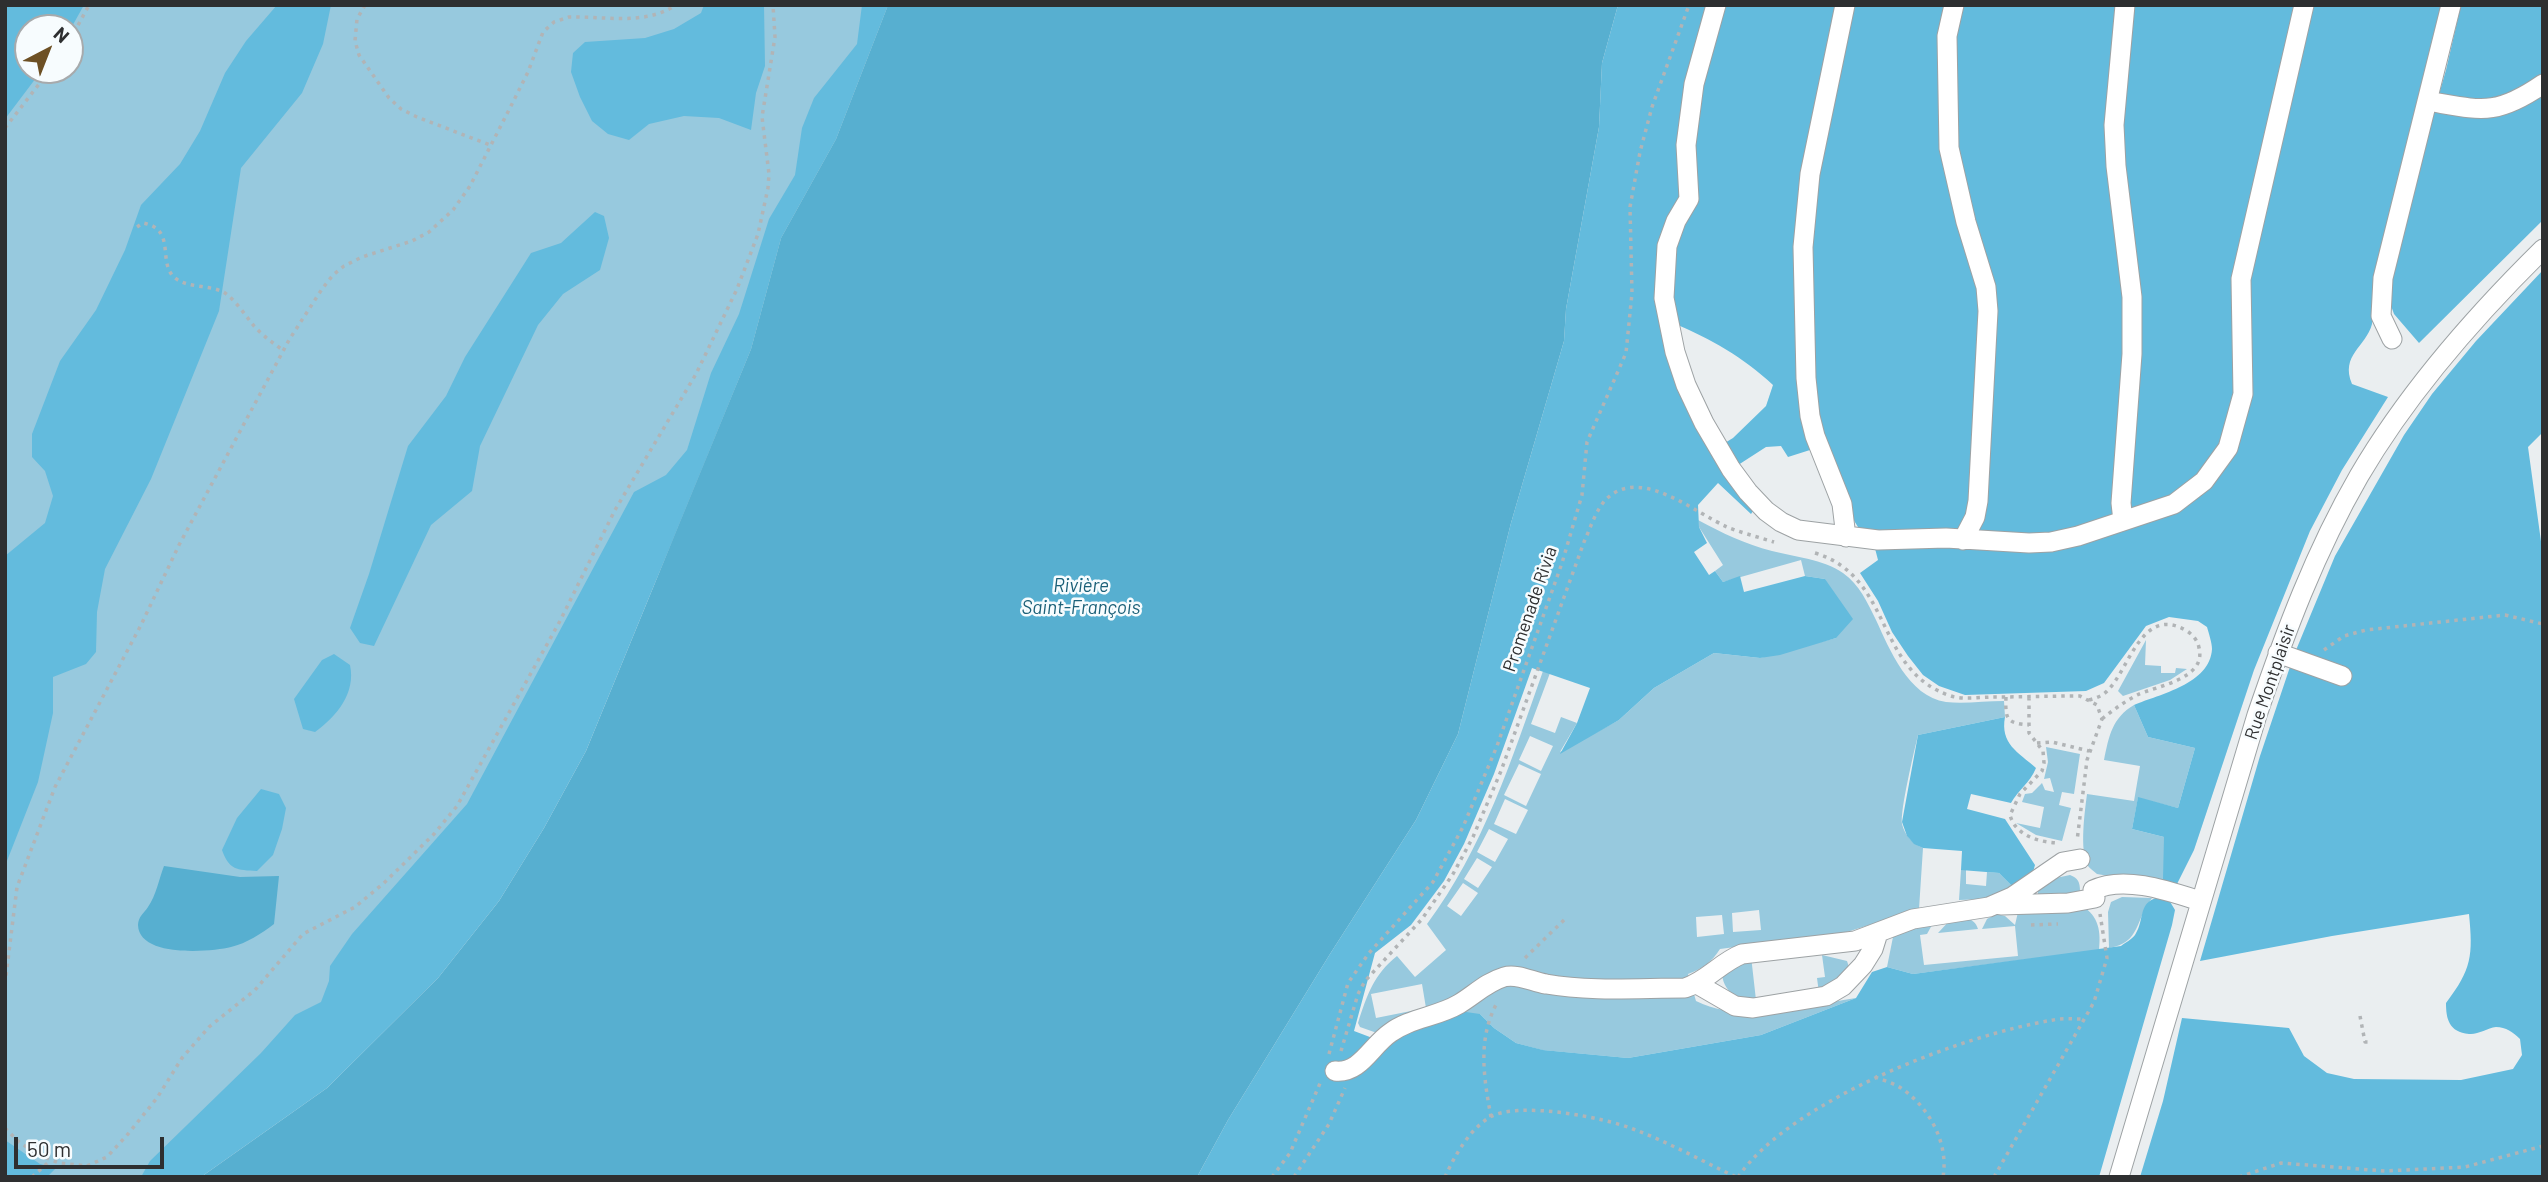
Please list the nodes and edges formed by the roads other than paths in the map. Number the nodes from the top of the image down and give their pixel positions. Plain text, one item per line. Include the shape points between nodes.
1 (1716, 5) edge
2 (1845, 5) edge
3 (1954, 5) edge
4 (2125, 5) edge
5 (2304, 5) edge
6 (2451, 5) edge
7 (2543, 84) edge
8 (2427, 102) junction
9 (2543, 249) edge
10 (2392, 340) dead end
11 (2123, 521) junction
12 (1846, 537) junction
13 (1963, 540) junction
14 (2278, 653) junction
15 (2342, 676) dead end
16 (2078, 852) road end
17 (2200, 901) junction
18 (1996, 905) junction
19 (1878, 933) junction
20 (1697, 984) junction
21 (1332, 1071) road end
22 (2119, 1177) edge

1 - 12 street via 1690,106 1686,145 1689,199 1667,246 1666,318 1686,385 1748,492 1766,511 1798,530
2 - 12 street via 1810,174 1803,247 1810,416 1842,504
3 - 13 street via 1947,36 1949,148 1986,287 1988,311 1978,500
4 - 11 street via 2115,125 2132,297
5 - 11 street via 2243,269 2243,394 2228,448 2204,481 2187,495
6 - 8 street
7 - 8 street via 2494,109
8 - 10 street via 2383,278 2381,316
9 - 14 street, Rue Montplaisir via 2446,354 2372,456 2329,531
11 - 13 street via 2051,542
12 - 13 street
14 - 15 street
14 - 17 street, Rue Montplaisir
16 - 18 street
17 - 18 street via 2126,885 2109,886 2068,903
17 - 22 street, Rue Montplaisir
18 - 19 street via 1913,919
19 - 20 street via 1829,946 1742,954
19 - 20 street via 1863,965 1826,996 1753,1008 1735,1006
20 - 21 street via 1685,988 1559,986 1511,976 1484,986 1442,1012 1402,1026 1374,1046 1357,1066

